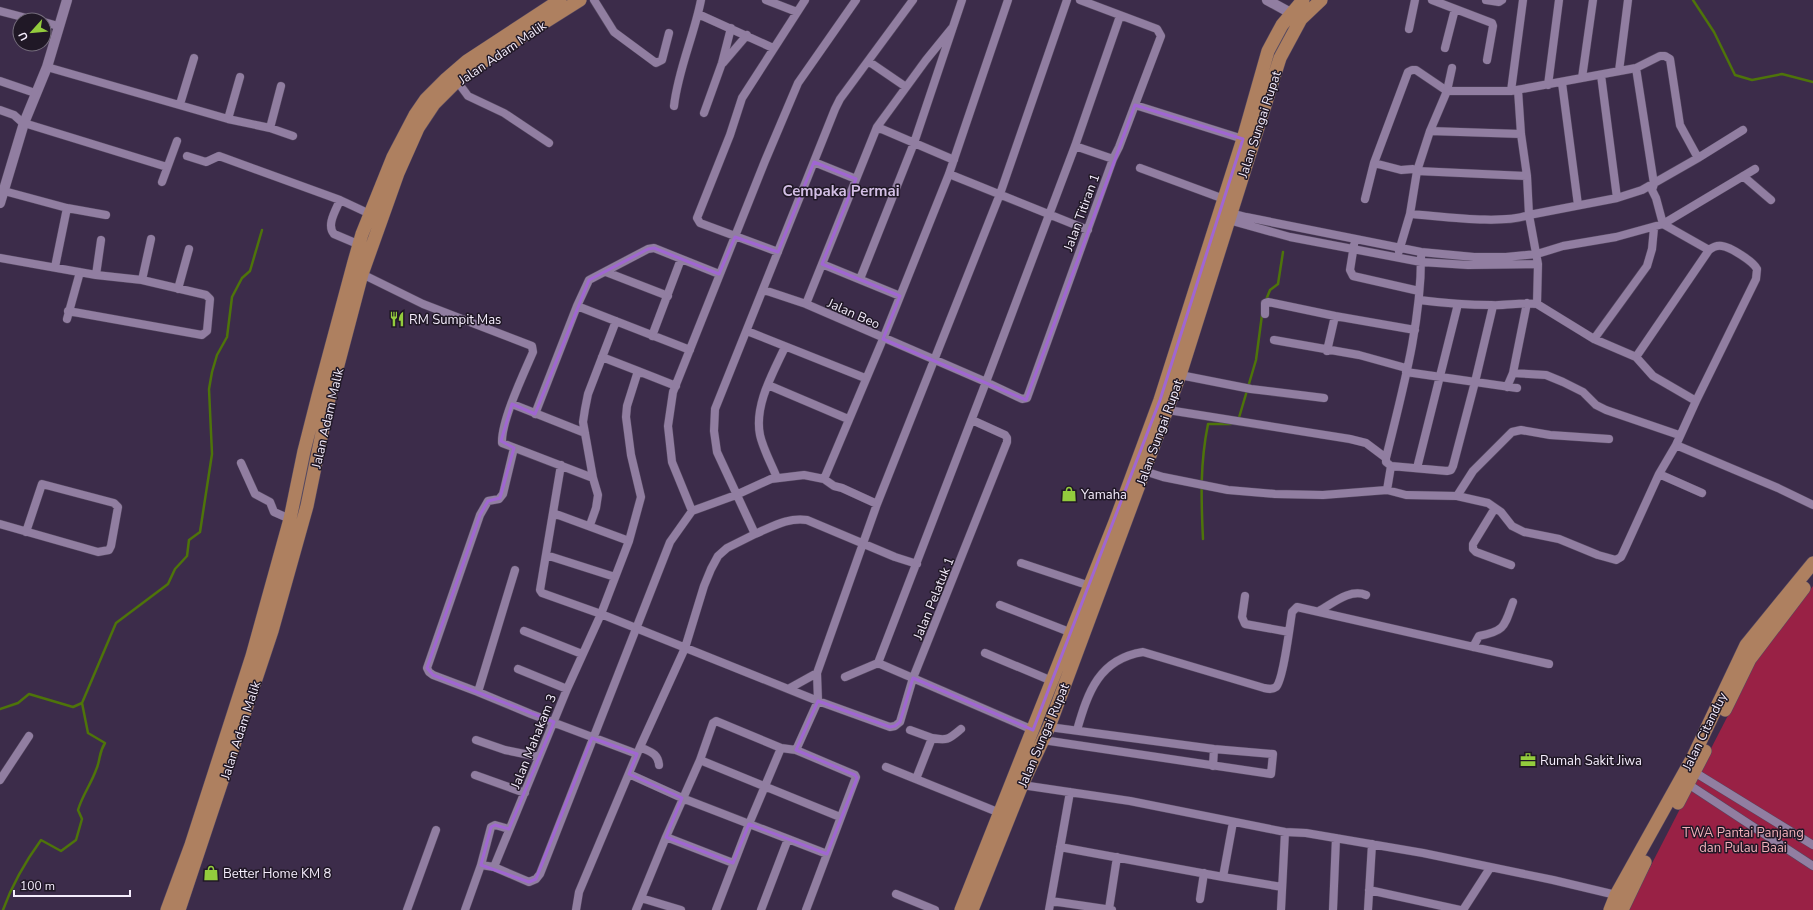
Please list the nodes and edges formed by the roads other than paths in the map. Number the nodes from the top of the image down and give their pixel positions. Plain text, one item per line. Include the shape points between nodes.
1 (67, 0) edge
2 (560, 0) edge
3 (580, 0) edge
4 (594, 0) edge
5 (701, 0) edge
6 (766, 0) edge
7 (804, 0) edge
8 (856, 0) edge
9 (912, 0) edge
10 (962, 0) edge
11 (1008, 0) edge
12 (1080, 0) edge
13 (1267, 0) edge
14 (1415, 0) edge
15 (1432, 0) edge
16 (1486, 0) edge
17 (1502, 0) edge
18 (1523, 0) edge
19 (1559, 0) edge
20 (1593, 0) edge
21 (1628, 0) edge
22 (1068, 1) edge
23 (1311, 1) edge
24 (1455, 9) junction
25 (0, 11) edge
26 (797, 12) junction
27 (12, 14) edge
28 (698, 14) junction
29 (1120, 16) junction
30 (1296, 16) junction
31 (52, 24) edge
32 (58, 26) junction
33 (731, 28) junction
34 (952, 28) junction
35 (1409, 29) dead end
36 (669, 33) dead end
37 (747, 35) junction
38 (773, 48) junction
39 (1445, 48) dead end
40 (194, 58) dead end
41 (1487, 60) dead end
42 (868, 61) junction
43 (722, 63) junction
44 (47, 67) junction
45 (1452, 68) dead end
46 (1636, 68) junction
47 (1619, 71) junction
48 (1601, 75) junction
49 (240, 77) dead end
50 (1582, 78) junction
51 (0, 81) edge
52 (457, 81) junction
53 (1562, 83) junction
54 (1548, 85) junction
55 (281, 86) dead end
56 (906, 87) junction
57 (1447, 91) junction
58 (1514, 91) junction
59 (35, 93) junction
60 (180, 104) junction
61 (1135, 104) junction
62 (674, 106) dead end
63 (0, 110) edge
64 (704, 113) dead end
65 (228, 119) junction
66 (24, 124) junction
67 (877, 127) junction
68 (270, 128) junction
69 (1743, 130) dead end
70 (1430, 131) junction
71 (1521, 134) junction
72 (293, 136) dead end
73 (1243, 139) junction
74 (177, 141) dead end
75 (549, 143) dead end
76 (914, 143) junction
77 (1075, 146) junction
78 (187, 156) dead end
79 (1698, 158) junction
80 (1113, 159) junction
81 (954, 160) junction
82 (814, 162) junction
83 (1374, 163) junction
84 (167, 167) junction
85 (1140, 168) dead end
86 (1755, 169) dead end
87 (1417, 171) junction
88 (949, 174) junction
89 (1527, 176) junction
90 (1743, 176) junction
91 (856, 179) junction
92 (162, 182) dead end
93 (1654, 184) junction
94 (4, 192) junction
95 (1000, 194) junction
96 (1617, 198) junction
97 (340, 200) junction
98 (1365, 200) dead end
99 (1771, 200) dead end
100 (0, 203) edge
101 (1578, 205) junction
102 (67, 208) junction
103 (1224, 212) junction
104 (370, 214) junction
105 (1050, 214) junction
106 (1410, 214) junction
107 (106, 215) dead end
108 (1529, 215) junction
109 (382, 219) junction
110 (1663, 224) junction
111 (1654, 228) junction
112 (1088, 230) junction
113 (734, 237) junction
114 (1355, 238) junction
115 (151, 239) dead end
116 (101, 240) dead end
117 (360, 245) junction
118 (1401, 247) junction
119 (190, 249) dead end
120 (1354, 249) junction
121 (1709, 250) junction
122 (778, 252) junction
123 (1421, 252) junction
124 (1537, 254) junction
125 (1398, 256) junction
126 (0, 258) edge
127 (682, 259) junction
128 (1421, 262) junction
129 (822, 264) junction
130 (1538, 264) junction
131 (55, 267) junction
132 (360, 267) junction
133 (80, 272) junction
134 (606, 272) junction
135 (719, 274) junction
136 (96, 275) junction
137 (860, 279) junction
138 (142, 280) junction
139 (178, 289) junction
140 (764, 290) junction
141 (1419, 291) junction
142 (668, 296) junction
143 (900, 296) junction
144 (1419, 300) junction
145 (1527, 303) junction
146 (806, 304) junction
147 (1458, 304) junction
148 (1537, 304) junction
149 (577, 306) junction
150 (1493, 306) junction
151 (1265, 314) dead end
152 (1335, 316) junction
153 (616, 321) junction
154 (1415, 330) junction
155 (747, 331) junction
156 (652, 336) junction
157 (883, 339) junction
158 (1594, 339) junction
159 (1274, 340) dead end
160 (785, 346) junction
161 (690, 350) junction
162 (1327, 351) junction
163 (602, 357) junction
164 (1636, 357) junction
165 (934, 360) junction
166 (1406, 370) junction
167 (638, 371) junction
168 (1513, 373) junction
169 (1180, 375) junction
170 (1441, 377) junction
171 (865, 378) junction
172 (986, 382) junction
173 (1476, 382) junction
174 (768, 385) junction
175 (676, 386) junction
176 (1507, 387) junction
177 (1517, 388) dead end
178 (323, 398) junction
179 (1026, 398) joint
180 (1324, 398) dead end
181 (1696, 401) junction
182 (512, 404) junction
183 (1168, 410) junction
184 (535, 414) junction
185 (848, 419) junction
186 (972, 420) junction
187 (585, 433) junction
188 (1679, 435) junction
189 (1609, 439) dead end
190 (1676, 445) junction
191 (514, 448) junction
192 (1386, 458) junction
193 (241, 463) dead end
194 (561, 465) junction
195 (1391, 466) junction
196 (1417, 468) junction
197 (1144, 471) junction
198 (1660, 474) junction
199 (593, 478) junction
200 (777, 478) junction
201 (824, 479) junction
202 (1387, 490) junction
203 (1702, 493) dead end
204 (736, 495) junction
205 (1457, 496) junction
206 (877, 504) junction
207 (1813, 505) edge
208 (1495, 508) junction
209 (692, 511) junction
210 (553, 513) junction
211 (290, 519) junction
212 (0, 524) edge
213 (590, 525) junction
214 (26, 532) junction
215 (755, 534) junction
216 (629, 541) junction
217 (863, 543) junction
218 (546, 555) junction
219 (1021, 563) dead end
220 (1813, 563) edge
221 (917, 564) junction
222 (1511, 564) dead end
223 (515, 570) dead end
224 (615, 576) junction
225 (1813, 577) edge
226 (1090, 586) junction
227 (1366, 595) dead end
228 (1245, 596) dead end
229 (1513, 602) dead end
230 (1000, 605) dead end
231 (1319, 611) junction
232 (601, 614) junction
233 (637, 627) junction
234 (524, 630) dead end
235 (1289, 632) junction
236 (1072, 633) junction
237 (1473, 647) junction
238 (685, 648) junction
239 (985, 653) dead end
240 (582, 654) junction
241 (878, 663) junction
242 (1549, 664) dead end
243 (518, 669) dead end
244 (817, 674) junction
245 (845, 677) dead end
246 (913, 678) junction
247 (1052, 681) junction
248 (567, 688) junction
249 (790, 688) junction
250 (478, 692) junction
251 (818, 701) junction
252 (554, 722) junction
253 (1049, 727) junction
254 (961, 729) dead end
255 (910, 730) dead end
256 (1033, 730) junction
257 (1077, 730) junction
258 (29, 736) dead end
259 (592, 738) junction
260 (932, 738) junction
261 (476, 740) dead end
262 (1043, 740) junction
263 (781, 748) junction
264 (1214, 749) junction
265 (639, 750) junction
266 (796, 750) junction
267 (539, 756) junction
268 (700, 760) junction
269 (659, 765) dead end
270 (1213, 766) junction
271 (886, 767) dead end
272 (1691, 770) junction
273 (629, 774) junction
274 (475, 775) dead end
275 (916, 779) junction
276 (0, 780) edge
277 (1684, 782) junction
278 (1022, 785) junction
279 (766, 786) junction
280 (1070, 792) junction
281 (525, 793) junction
282 (682, 798) junction
283 (1000, 813) junction
284 (840, 817) junction
285 (1233, 822) junction
286 (749, 824) junction
287 (509, 829) junction
288 (436, 830) dead end
289 (1286, 832) junction
290 (666, 837) junction
291 (1336, 838) junction
292 (788, 839) junction
293 (1372, 844) junction
294 (1813, 845) edge
295 (1060, 847) junction
296 (827, 854) junction
297 (988, 855) junction
298 (1118, 857) junction
299 (733, 863) junction
300 (481, 865) junction
301 (1813, 866) edge
302 (494, 867) junction
303 (1490, 868) junction
304 (1204, 873) junction
305 (1223, 877) junction
306 (1282, 887) junction
307 (1369, 890) junction
308 (896, 894) dead end
309 (1616, 896) junction
310 (641, 898) junction
311 (1200, 899) dead end
312 (1051, 901) junction
313 (166, 910) edge
314 (180, 910) edge
315 (407, 910) edge
316 (465, 910) edge
317 (576, 910) edge
318 (636, 910) edge
319 (682, 910) edge
320 (716, 910) edge
321 (761, 910) edge
322 (806, 910) edge
323 (935, 910) edge
324 (961, 910) edge
325 (972, 910) edge
326 (1049, 910) edge
327 (1110, 910) edge
328 (1281, 910) edge
329 (1333, 910) edge
330 (1368, 910) edge
331 (1461, 910) edge
332 (1610, 910) edge
333 (1622, 910) edge

1 - 32 street
2 - 104 main road, Jalan Adam Malik via 467,61 426,99 393,157
3 - 52 main road, Jalan Adam Malik via 494,54
4 - 36 street via 614,32 656,63 662,60
5 - 28 street
6 - 26 street
7 - 26 street
8 - 113 street via 798,83
9 - 42 street
10 - 34 street
11 - 81 street
12 - 29 street
13 - 30 street
14 - 35 street
15 - 24 street
16 - 17 street
18 - 58 street
19 - 54 street
20 - 50 street
21 - 47 street
22 - 95 street
23 - 30 main road, Jalan Sungai Rupat
24 - 39 street
24 - 41 street via 1487,20 1494,26
25 - 27 street
26 - 38 street
28 - 33 street
28 - 62 street via 676,88
29 - 61 street, Jalan Titiran 1 via 1157,29 1161,36
29 - 77 street
30 - 73 main road, Jalan Sungai Rupat via 1268,51
30 - 103 main road, Jalan Sungai Rupat
31 - 32 street
32 - 44 street
33 - 37 street
33 - 43 street
34 - 56 street
34 - 76 street
37 - 38 street
37 - 43 street
38 - 113 street via 742,98 697,218 700,223
40 - 60 street
42 - 56 street
42 - 82 street via 840,99
43 - 64 street
44 - 59 street
44 - 60 street
45 - 57 street
46 - 47 street
46 - 79 street via 1660,56 1669,58 1680,125
46 - 93 street
47 - 48 street
48 - 50 street
48 - 96 street
49 - 65 street
50 - 53 street
51 - 59 street
52 - 75 street via 468,96 504,113
52 - 109 main road, Jalan Adam Malik via 434,104 418,128 398,173
53 - 54 street
53 - 101 street
54 - 58 street
55 - 68 street
56 - 67 street
57 - 58 street
57 - 70 street
57 - 83 street via 1416,70 1410,71
58 - 71 street
59 - 66 street
60 - 65 street
61 - 73 street
61 - 80 street, Jalan Titiran 1
63 - 66 street via 14,115
65 - 68 street
66 - 84 street
66 - 94 street
67 - 76 street
67 - 91 street
68 - 72 street
69 - 79 street
70 - 71 street
70 - 87 street
71 - 89 street
73 - 103 main road, Jalan Sungai Rupat
74 - 84 street
76 - 81 street
76 - 137 street
77 - 80 street
77 - 105 street
78 - 97 street via 206,162 219,156
79 - 93 street
80 - 112 street, Jalan Titiran 1
81 - 88 street
82 - 91 street
82 - 122 street
83 - 87 street
83 - 98 street
84 - 92 street
85 - 103 street
86 - 90 street
87 - 89 street
87 - 106 street
88 - 95 street
88 - 143 street
89 - 108 street
90 - 99 street
90 - 110 street
91 - 129 street
93 - 96 street
93 - 110 street via 1652,190
94 - 100 street
94 - 102 street
95 - 105 street
95 - 165 street
96 - 101 street
97 - 104 street
97 - 117 street via 330,225 331,230 334,234
101 - 108 street
102 - 107 street
102 - 131 street
103 - 114 street
103 - 120 street via 1290,237
103 - 169 main road, Jalan Sungai Rupat
103 - 226 main road, Jalan Sungai Rupat via 1160,400
104 - 109 main road
104 - 117 main road, Jalan Adam Malik
105 - 112 street
105 - 172 street
106 - 108 street via 1494,219 1519,219
106 - 118 street
108 - 124 street
109 - 132 main road, Jalan Adam Malik
110 - 111 street
110 - 121 street
111 - 124 street via 1563,246
111 - 158 street via 1652,249 1646,266
112 - 179 street, Jalan Titiran 1
113 - 122 street
113 - 135 street
114 - 118 street
114 - 120 street
115 - 138 street
116 - 136 street
117 - 132 main road, Jalan Adam Malik
118 - 123 street
118 - 125 street
119 - 139 street
120 - 125 street
120 - 141 street via 1350,270 1353,276
121 - 164 street
121 - 181 street via 1725,247 1755,265 1757,273
122 - 140 street
123 - 124 street via 1474,257
123 - 128 street
124 - 130 street
125 - 128 street
126 - 131 street
127 - 134 street via 654,248 648,249
127 - 135 street
127 - 142 street
128 - 130 street via 1468,265
128 - 141 street
129 - 137 street
129 - 146 street
130 - 148 street
131 - 133 street
132 - 178 main road, Jalan Adam Malik
132 - 182 street via 423,304 532,346 533,352
133 - 136 street
133 - 139 street via 68,315 205,334 209,297
134 - 142 street
134 - 149 street via 590,280
135 - 161 street
136 - 138 street
137 - 143 street
138 - 139 street
140 - 146 street, Jalan Beo
140 - 155 street
141 - 144 street
142 - 156 street
143 - 157 street
144 - 147 street
144 - 154 street
145 - 148 street
145 - 150 street
145 - 168 street
146 - 157 street, Jalan Beo
147 - 150 street
147 - 170 street
148 - 158 street
149 - 153 street
149 - 184 street
150 - 173 street
151 - 152 street via 1265,302 1268,302
152 - 154 street
152 - 162 street
153 - 156 street
153 - 163 street
154 - 166 street
155 - 160 street
155 - 204 street via 715,409 714,431 717,452
156 - 161 street
157 - 165 street, Jalan Beo
157 - 171 street
158 - 164 street
159 - 162 street
160 - 171 street
160 - 174 street
161 - 175 street
162 - 166 street via 1359,355
163 - 167 street
163 - 187 street via 588,394
164 - 181 street via 1653,376
165 - 172 street, Jalan Beo
165 - 206 street
166 - 170 street
166 - 192 street
167 - 175 street
167 - 216 street, Jalan Mahakam 3 via 626,417 631,455 641,497
168 - 176 street
168 - 188 street via 1546,375 1583,392 1596,405 1606,410
169 - 180 street via 1251,389
169 - 183 main road, Jalan Sungai Rupat
170 - 173 street
170 - 196 street
171 - 185 street
172 - 179 street, Jalan Beo via 1022,399
172 - 186 street
173 - 176 street
173 - 196 street via 1451,470
174 - 185 street
174 - 200 street via 758,418 760,436
175 - 209 street via 668,426 672,462
176 - 177 street
178 - 211 main road, Jalan Adam Malik
178 - 314 main road, Jalan Adam Malik via 307,506 272,632
181 - 188 street
182 - 184 street
182 - 191 street via 501,441 504,445
183 - 192 street via 1350,439 1366,443
183 - 197 main road, Jalan Sungai Rupat
184 - 187 street
185 - 201 street
186 - 221 street via 932,519
186 - 246 street, Jalan Pelatuk 1 via 1005,435 1007,442
187 - 199 street
188 - 190 street
189 - 205 street via 1550,435 1521,430 1512,432 1472,471
190 - 198 street
190 - 207 street
191 - 194 street
191 - 250 street via 503,494 499,499 488,501 480,515 427,668 433,675
192 - 195 street via 1386,462
193 - 211 street via 255,494 270,502 274,512
194 - 199 street
194 - 210 street
195 - 196 street
195 - 202 street
197 - 202 street via 1228,490 1296,496
197 - 253 main road, Jalan Sungai Rupat
198 - 203 street
198 - 208 street via 1621,557 1616,560 1559,539 1524,532 1512,526
199 - 213 street via 598,495
200 - 201 street via 804,475
200 - 204 street
201 - 206 street via 834,486
202 - 205 street via 1406,494
204 - 209 street
204 - 215 street
205 - 208 street via 1488,503
206 - 217 street
208 - 222 street via 1472,544 1473,549
209 - 233 street via 670,542
210 - 213 street
210 - 218 street
211 - 313 main road, Jalan Adam Malik via 252,656
212 - 214 street
213 - 216 street
214 - 214 street via 104,552 111,546 118,507 114,503 42,484
215 - 217 street via 786,520 798,518
215 - 238 street via 727,548 718,556 704,586
216 - 224 street, Jalan Mahakam 3
217 - 221 street
217 - 244 street
218 - 224 street
218 - 232 street via 540,590 542,593
219 - 226 street
220 - 272 main road, Jalan Citanduy via 1746,645
221 - 241 street
223 - 250 street
224 - 232 street, Jalan Mahakam 3
225 - 272 main road, Jalan Citanduy via 1750,659
226 - 236 main road, Jalan Sungai Rupat
227 - 231 street via 1356,592 1349,594
228 - 235 street via 1242,617 1245,624
229 - 237 street via 1506,622 1501,628 1497,632 1479,636
230 - 236 street
231 - 235 street via 1301,607 1294,609
231 - 237 street
232 - 233 street
232 - 240 street, Jalan Mahakam 3
233 - 238 street
233 - 259 street
234 - 240 street
235 - 257 street via 1279,683 1271,689 1143,652 1129,654 1114,662 1088,694
236 - 247 main road, Jalan Sungai Rupat
237 - 242 street
238 - 249 street
238 - 265 street
239 - 247 street
240 - 248 street, Jalan Mahakam 3
241 - 245 street
241 - 246 street
243 - 248 street
244 - 249 street
244 - 251 street
246 - 251 street, Jalan Pelatuk 1 via 900,722 895,726 890,727
246 - 256 street
247 - 256 main road, Jalan Sungai Rupat
248 - 252 street, Jalan Mahakam 3
249 - 251 street
250 - 252 street
251 - 266 street
252 - 259 street
252 - 267 street, Jalan Mahakam 3
253 - 257 street
253 - 262 main road, Jalan Sungai Rupat
254 - 260 street via 948,740
255 - 260 street
256 - 283 main road, Jalan Sungai Rupat
257 - 264 street
258 - 276 street
259 - 265 street
259 - 302 street via 536,879 528,882
260 - 275 street
261 - 267 street via 504,750
262 - 270 street
262 - 278 main road, Jalan Sungai Rupat
263 - 266 street
263 - 268 street via 716,721 713,723
263 - 279 street
264 - 270 street
264 - 270 street via 1273,754 1271,774
265 - 269 street via 658,756
265 - 273 street
266 - 284 street via 856,776
267 - 281 street, Jalan Mahakam 3
268 - 279 street
268 - 282 street
271 - 275 street
272 - 277 main road, Jalan Citanduy
272 - 294 street
273 - 282 street
273 - 317 street via 579,892
274 - 281 street
275 - 283 street
277 - 301 street
277 - 309 main road, Jalan Citanduy
277 - 333 main road, Jalan Citanduy
278 - 280 street
278 - 297 main road, Jalan Sungai Rupat
279 - 284 street
279 - 286 street
280 - 285 street
280 - 295 street
281 - 287 street, Jalan Mahakam 3
282 - 286 street
282 - 290 street
283 - 297 main road, Jalan Sungai Rupat
284 - 296 street
285 - 289 street
285 - 305 street
286 - 292 street
286 - 299 street
287 - 300 street via 496,825 491,827
287 - 302 street, Jalan Mahakam 3
288 - 315 street
289 - 291 street
289 - 306 street
290 - 299 street
290 - 310 street
291 - 293 street
291 - 329 street
292 - 296 street
292 - 321 street
293 - 303 street
293 - 307 street
295 - 298 street
295 - 312 street
296 - 322 street
297 - 324 main road, Jalan Sungai Rupat
297 - 325 main road, Jalan Sungai Rupat
298 - 304 street
298 - 327 street
299 - 320 street
300 - 302 street
300 - 316 street
303 - 309 street
303 - 331 street
304 - 305 street
304 - 311 street
305 - 306 street
306 - 328 street
307 - 330 street
307 - 331 street
308 - 323 street
309 - 332 main road, Jalan Citanduy
310 - 318 street
310 - 319 street
312 - 326 street
312 - 327 street

